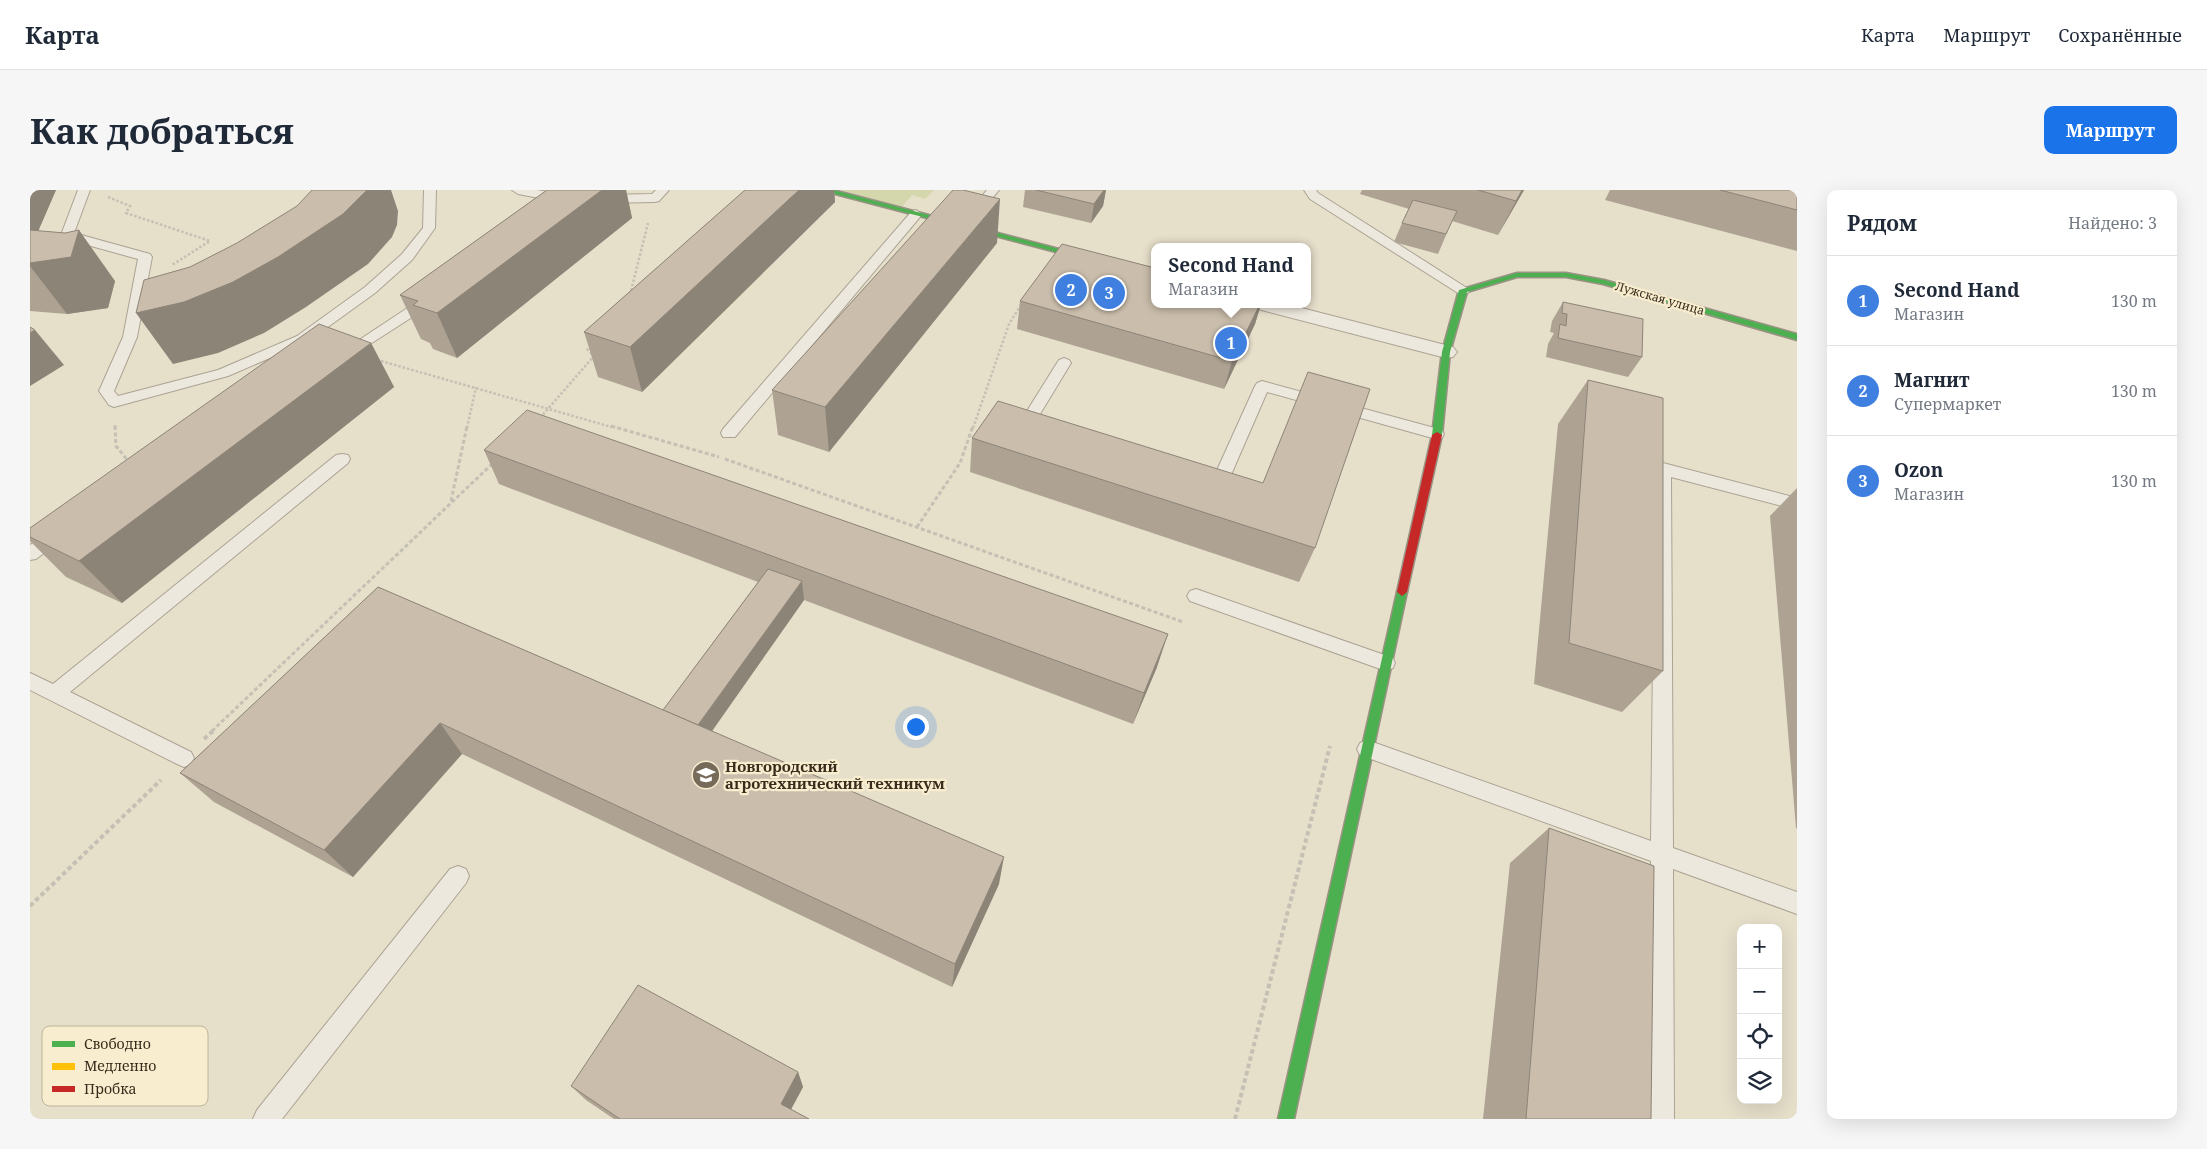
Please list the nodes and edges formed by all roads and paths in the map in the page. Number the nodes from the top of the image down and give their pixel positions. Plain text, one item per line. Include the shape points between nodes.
1 (84, 190) edge
2 (430, 190) edge
3 (518, 190) edge
4 (824, 190) edge
5 (993, 190) edge
6 (1310, 190) edge
7 (659, 194) edge
8 (595, 199) dead end
9 (549, 211) edge
10 (916, 214) junction
11 (963, 226) junction
12 (1151, 275) edge
13 (1463, 290) junction
14 (437, 294) edge
15 (1025, 300) edge
16 (628, 302) edge
17 (1276, 308) edge
18 (1797, 337) edge
19 (586, 348) edge
20 (1446, 352) junction
21 (346, 353) junction
22 (329, 364) edge
23 (1064, 364) dead end
24 (476, 387) junction
25 (114, 402) junction
26 (550, 408) junction
27 (536, 422) edge
28 (1043, 432) edge
29 (729, 433) dead end
30 (1436, 434) junction
31 (342, 459) dead end
32 (493, 462) edge
33 (132, 466) edge
34 (1200, 481) edge
35 (451, 503) junction
36 (1797, 504) edge
37 (70, 526) edge
38 (917, 527) junction
39 (30, 554) edge
40 (1196, 596) dead end
41 (1166, 616) dead end
42 (1386, 663) junction
43 (30, 681) edge
44 (55, 693) junction
45 (1332, 736) dead end
46 (1367, 748) junction
47 (184, 758) junction
48 (1663, 855) junction
49 (458, 876) dead end
50 (1797, 903) edge
51 (30, 906) edge
52 (266, 1119) edge
53 (1235, 1119) edge
54 (1286, 1119) edge
55 (1661, 1119) edge

1 - 25 lane via 67,235 145,257 130,337 106,390
2 - 25 lane via 429,228 407,257 370,290 302,339 223,373
3 - 9 lane via 570,199
4 - 10 street
5 - 11 lane
6 - 13 lane via 1314,196
7 - 8 lane
7 - 16 path
10 - 11 street
10 - 29 lane
11 - 12 street
13 - 18 street, Лужская улица via 1493,278 1552,272 1604,282
13 - 20 street
14 - 21 lane
15 - 38 path via 1008,324 960,463
17 - 20 street
19 - 26 path via 594,356
20 - 30 street
21 - 22 lane
21 - 24 path
23 - 28 lane via 1025,427
24 - 26 path
24 - 35 path
25 - 33 path via 116,446
26 - 27 path
26 - 38 path via 714,455
30 - 34 lane via 1262,386 1218,487
30 - 42 street
31 - 44 lane
32 - 35 path
35 - 47 path
36 - 48 lane via 1663,469
37 - 39 lane
38 - 41 path
40 - 42 lane
42 - 46 street
43 - 44 lane
44 - 47 lane
45 - 53 path
46 - 48 lane
46 - 54 street
47 - 51 path
48 - 50 lane
48 - 55 lane
49 - 52 lane

